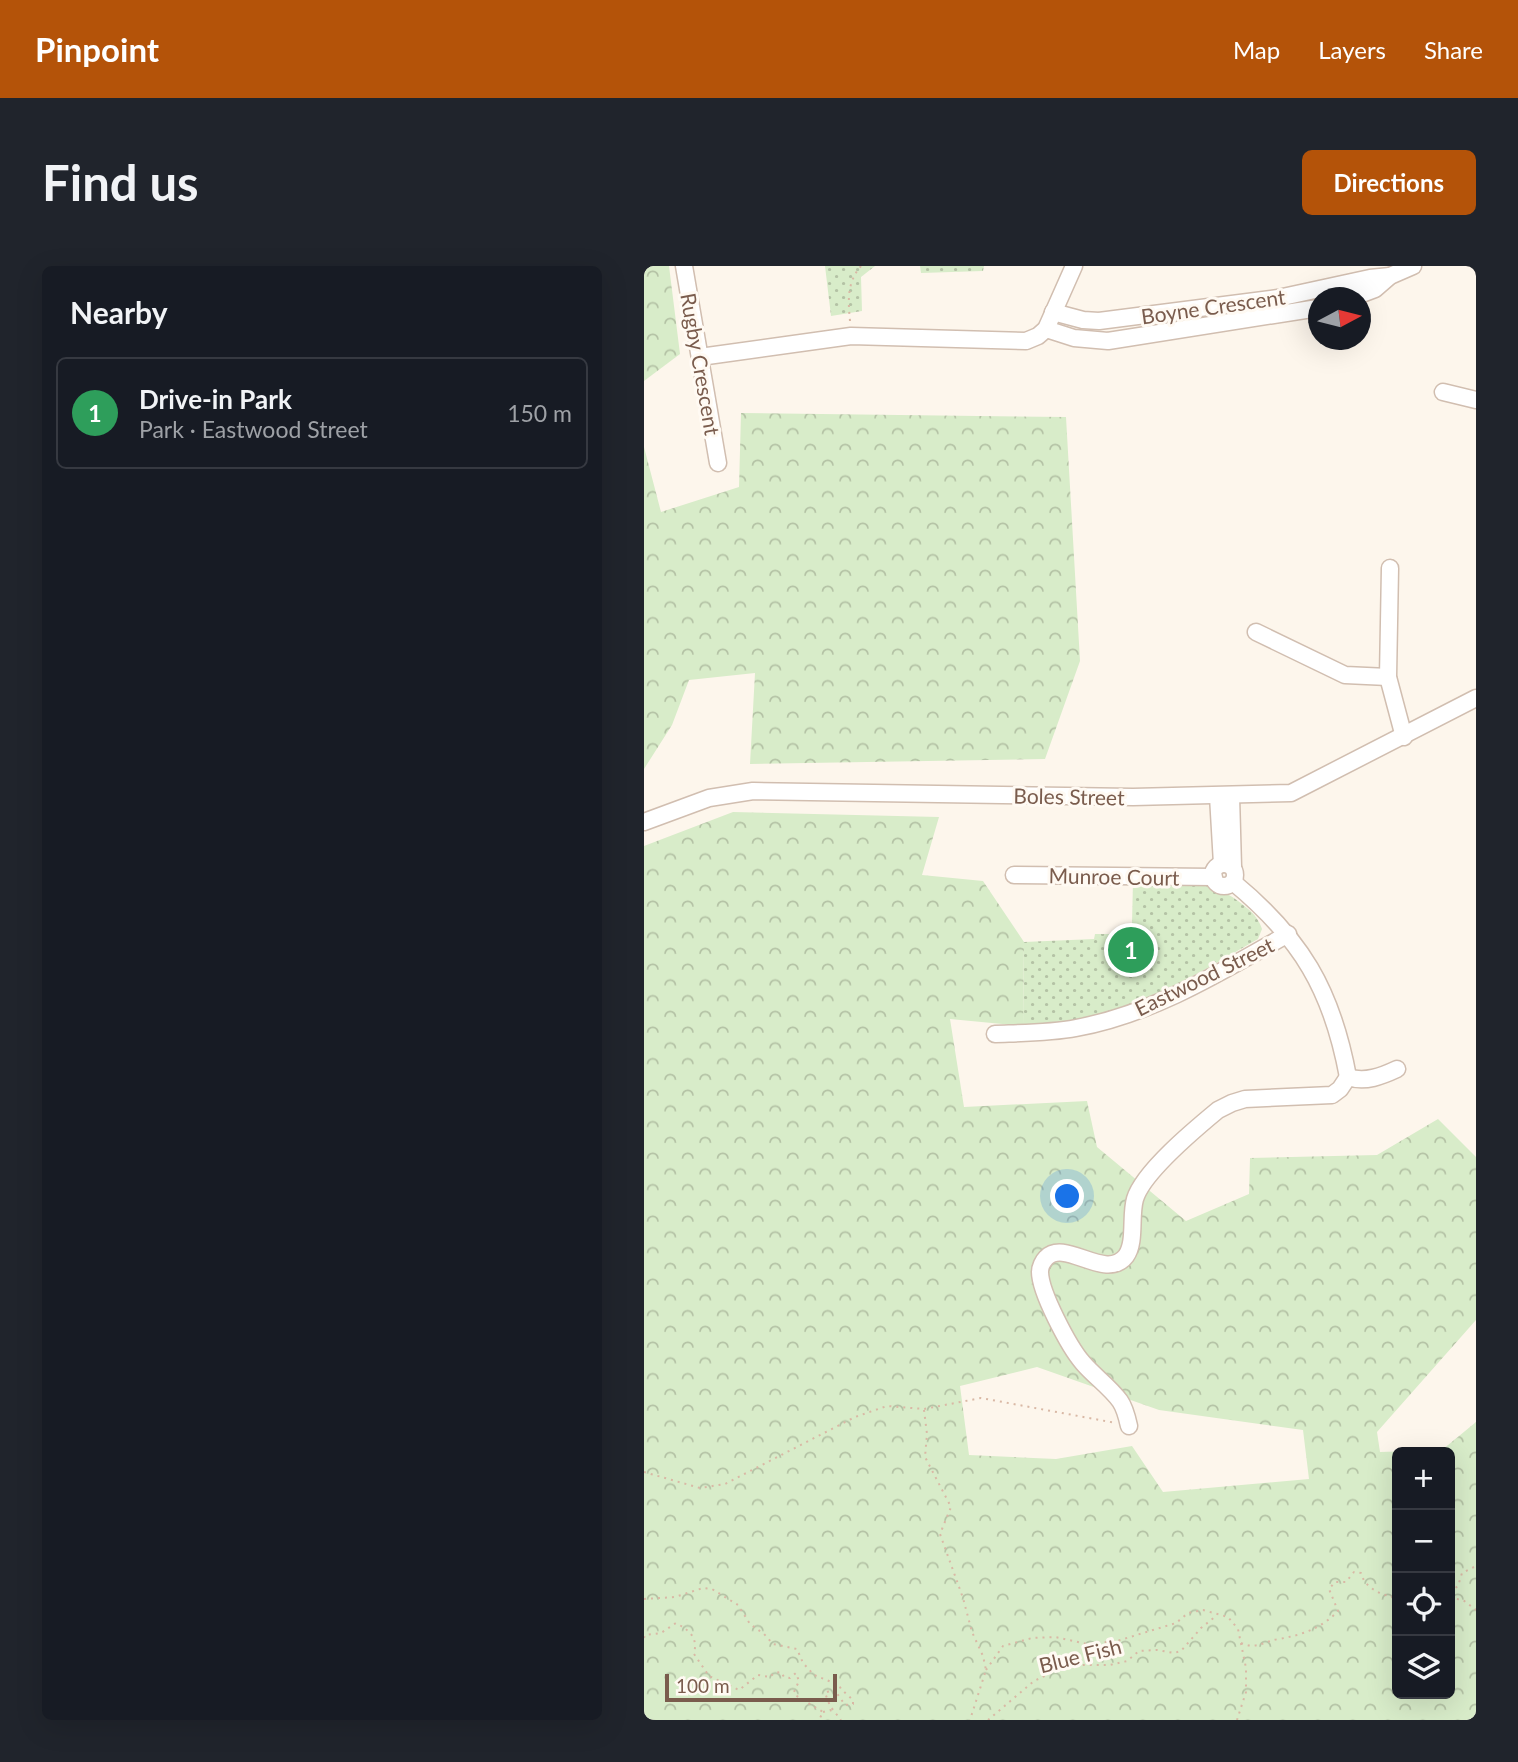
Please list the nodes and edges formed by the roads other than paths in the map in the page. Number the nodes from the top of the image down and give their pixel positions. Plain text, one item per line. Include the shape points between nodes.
1 (684, 266) edge
2 (1074, 266) edge
3 (1413, 266) edge
4 (1390, 276) junction
5 (1371, 290) edge
6 (1308, 310) edge
7 (1053, 312) junction
8 (1046, 329) junction
9 (700, 357) junction
10 (1443, 392) dead end
11 (1476, 400) edge
12 (718, 463) dead end
13 (1390, 568) dead end
14 (1256, 632) dead end
15 (1388, 677) junction
16 (1476, 698) edge
17 (1404, 737) junction
18 (1225, 796) junction
19 (644, 822) edge
20 (1225, 873) junction
21 (1014, 875) dead end
22 (1288, 934) junction
23 (995, 1034) dead end
24 (1397, 1069) dead end
25 (1348, 1077) junction
26 (1129, 1426) road end

1 - 9 street, Rugby Crescent
2 - 7 street
3 - 4 street, Boyne Crescent
4 - 5 street, Boyne Crescent
4 - 7 street, Boyne Crescent via 1278,298 1099,321
6 - 8 street, Boyne Crescent via 1108,341 1074,338
7 - 8 street
8 - 9 street via 1026,341 850,336
9 - 12 street, Rugby Crescent
10 - 11 street
13 - 15 street
14 - 15 street via 1345,675
15 - 17 street
16 - 17 street, Boles Street
17 - 18 street, Boles Street via 1291,793
18 - 19 street, Boles Street via 753,791 709,798
18 - 20 street
20 - 21 street, Munroe Court
20 - 22 street
22 - 23 street, Eastwood Street via 1125,1016 1076,1028
22 - 25 street via 1309,965 1335,1022
24 - 25 street via 1371,1079
25 - 26 street via 1340,1089 1325,1096 1257,1098 1218,1110 1146,1178 1135,1200 1130,1245 1121,1261 1098,1264 1058,1253 1042,1264 1042,1284 1072,1349 1120,1401

